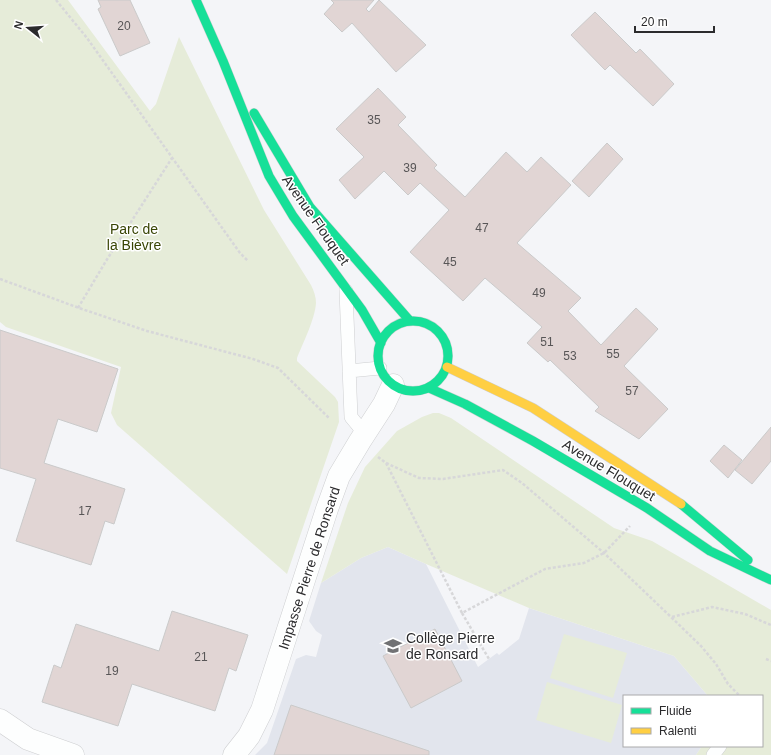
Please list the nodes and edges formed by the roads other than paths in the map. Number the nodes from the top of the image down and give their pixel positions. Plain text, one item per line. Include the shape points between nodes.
1 (196, 0) edge
2 (223, 62) junction
3 (345, 286) junction
4 (410, 321) junction
5 (381, 342) junction
6 (447, 367) junction
7 (349, 371) junction
8 (387, 377) junction
9 (429, 388) junction
10 (362, 437) junction
11 (771, 579) edge
12 (0, 720) edge
13 (719, 747) edge
14 (73, 755) edge
15 (234, 755) edge
16 (713, 755) edge

1 - 2 main road, Avenue Flouquet
2 - 3 main road, Avenue Flouquet via 269,176 292,216
2 - 4 main road, Avenue Flouquet via 310,207
3 - 5 main road, Avenue Flouquet
3 - 7 lane
4 - 5 main road via 393,328
4 - 6 main road via 429,325 444,338 449,357
5 - 8 main road via 378,360
6 - 9 main road via 443,376
6 - 11 main road, Avenue Flouquet via 533,408 589,443 688,508
7 - 8 lane
7 - 10 lane via 351,417
8 - 9 main road via 401,389 411,392
8 - 10 street, Impasse Pierre de Ronsard via 384,404
9 - 11 main road, Avenue Flouquet via 466,404 533,441 647,508 710,551
10 - 15 street, Impasse Pierre de Ronsard via 339,476 262,710 249,736
12 - 14 street via 28,739
13 - 16 lane

